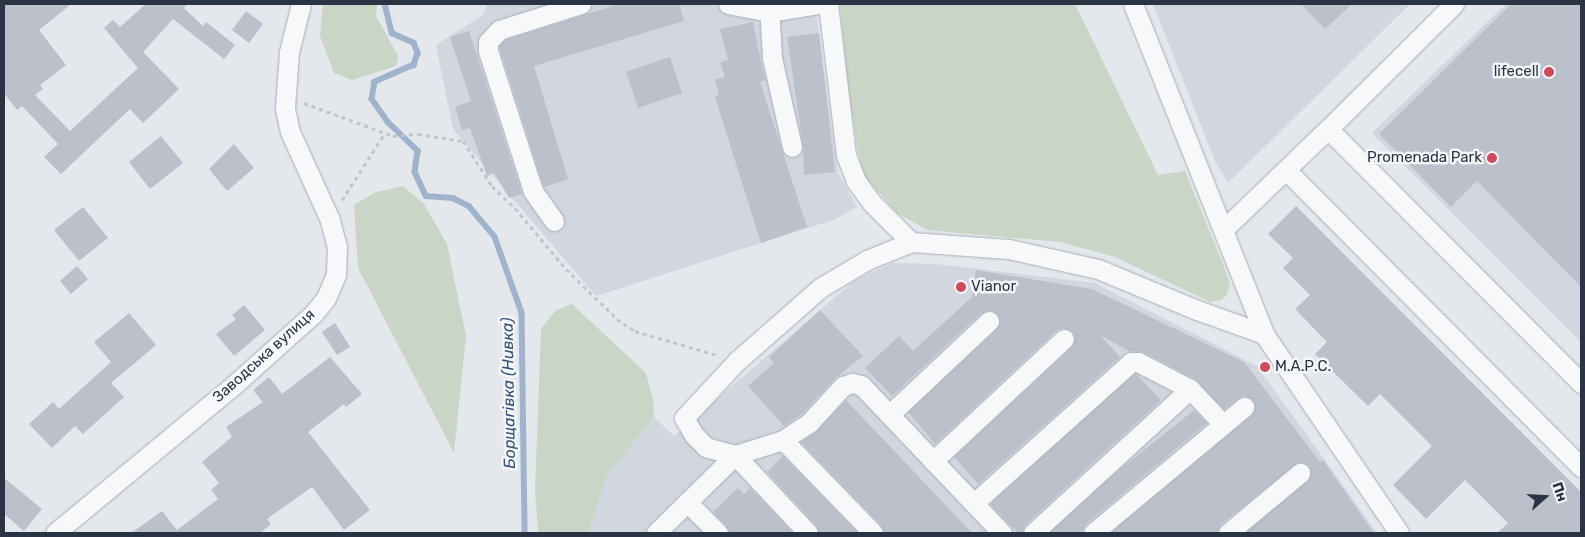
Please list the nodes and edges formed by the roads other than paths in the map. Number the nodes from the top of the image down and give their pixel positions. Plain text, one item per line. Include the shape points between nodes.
1 (301, 4) edge
2 (581, 4) edge
3 (728, 4) edge
4 (819, 4) edge
5 (828, 4) edge
6 (1133, 4) edge
7 (1454, 4) edge
8 (769, 8) edge
9 (535, 11) edge
10 (1328, 129) junction
11 (792, 147) dead end
12 (1286, 170) junction
13 (554, 221) dead end
14 (1224, 229) junction
15 (911, 242) junction
16 (989, 321) dead end
17 (1264, 334) junction
18 (1064, 340) dead end
19 (1581, 382) edge
20 (1190, 389) junction
21 (1244, 407) dead end
22 (890, 414) junction
23 (1223, 424) junction
24 (783, 440) junction
25 (735, 455) junction
26 (933, 460) junction
27 (1581, 467) edge
28 (1300, 473) dead end
29 (687, 502) junction
30 (974, 503) junction
31 (55, 533) edge
32 (656, 533) edge
33 (718, 533) edge
34 (808, 533) edge
35 (873, 533) edge
36 (1002, 533) edge
37 (1034, 533) edge
38 (1093, 533) edge
39 (1228, 533) edge
40 (1399, 533) edge

1 - 31 street, Заводська вулиця via 285,83 285,108 290,132 330,220 337,248 336,274 326,298 314,313 235,384
2 - 9 street
3 - 8 street
4 - 8 street
5 - 15 street via 846,155 856,181
6 - 14 street
7 - 10 street
8 - 11 street via 772,58
9 - 13 street via 492,34 488,51 533,190
10 - 12 street
10 - 19 street
12 - 14 street
12 - 27 street
14 - 17 street
15 - 17 street via 1008,249 1098,269
15 - 25 street via 867,260 820,288 737,361 684,418 706,447
16 - 22 street
17 - 40 street
18 - 26 street
20 - 23 street
20 - 30 street via 1138,362 1131,362
20 - 37 street
21 - 23 street
22 - 24 street via 861,385 852,383 843,386 809,423
22 - 26 street
23 - 38 street
24 - 25 street
24 - 35 street
25 - 29 street
25 - 34 street
26 - 30 street
28 - 39 street
29 - 32 street
29 - 33 street
30 - 36 street

